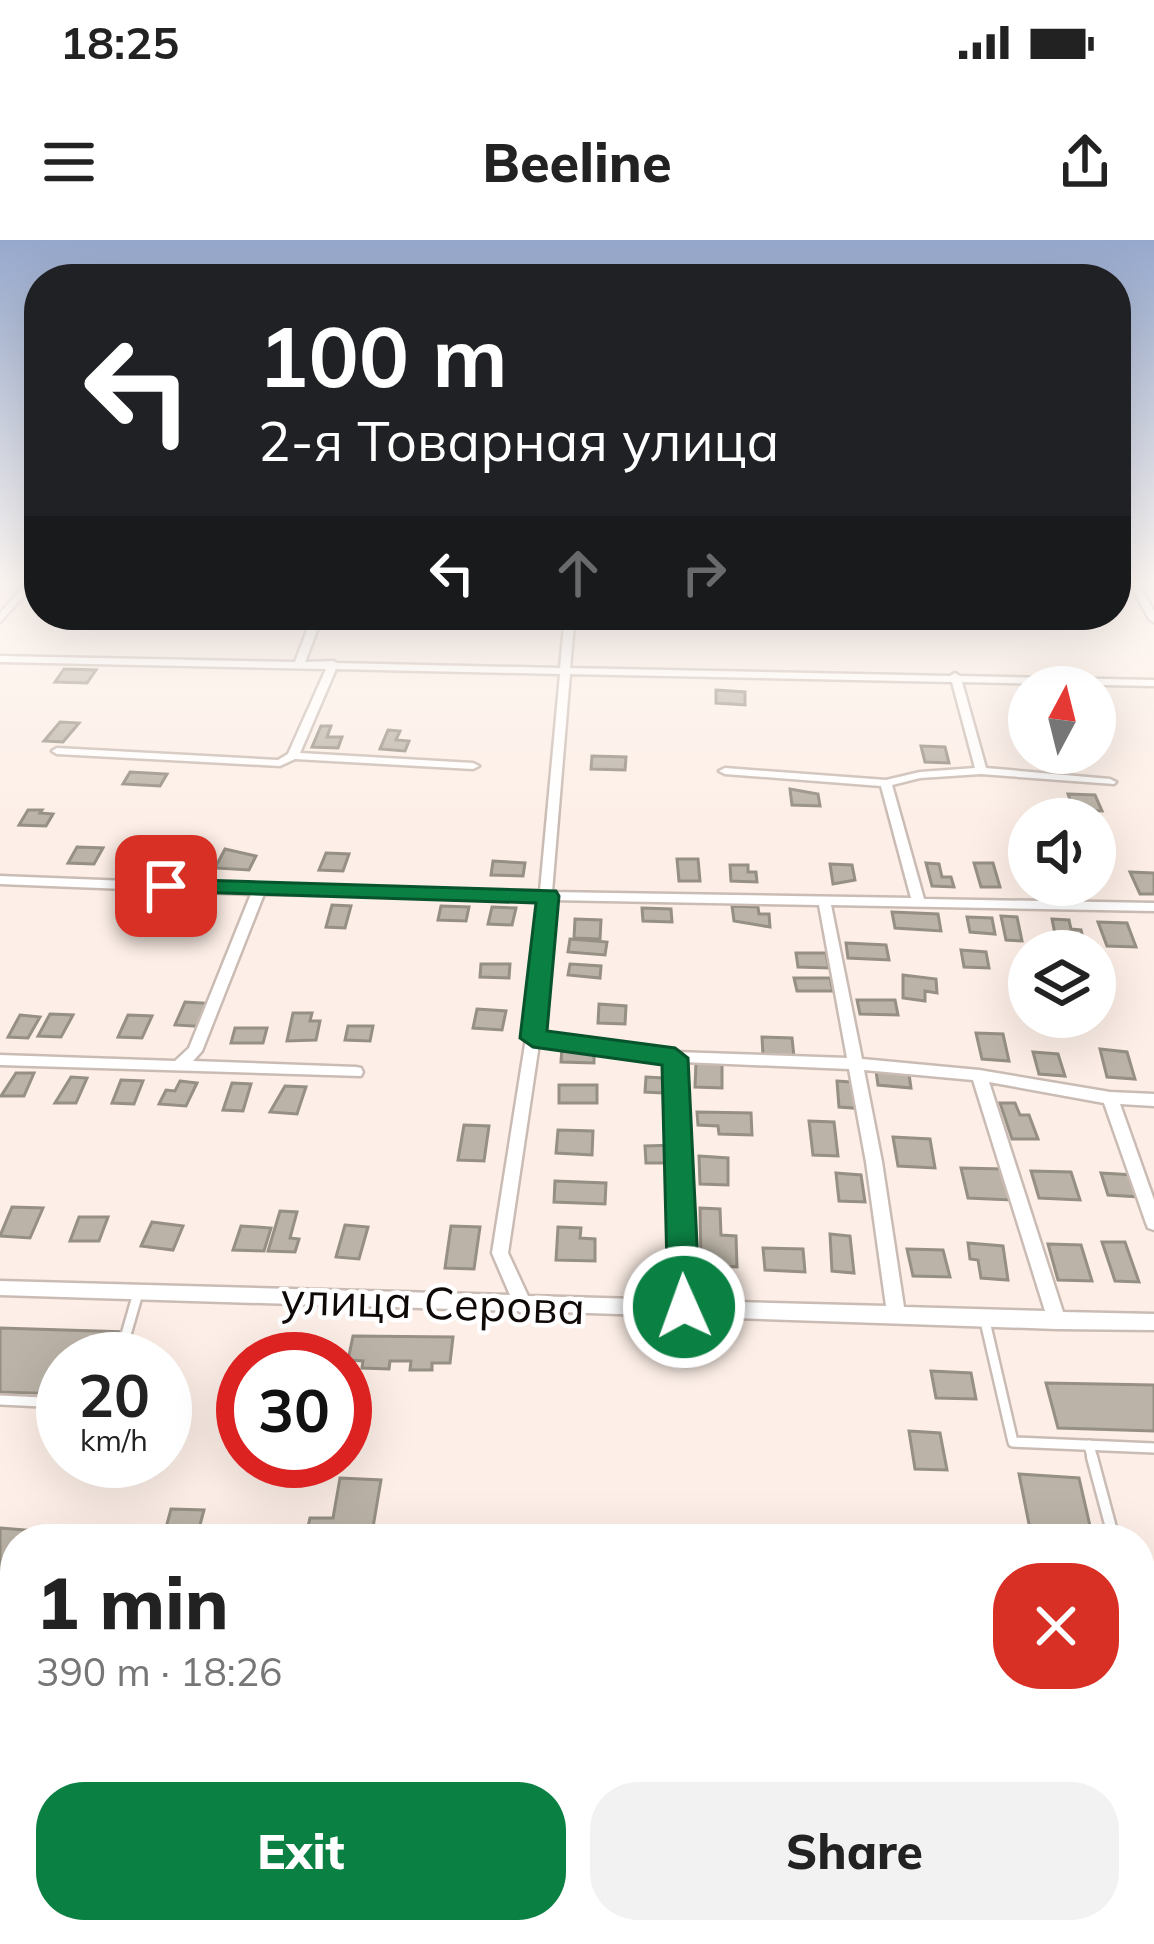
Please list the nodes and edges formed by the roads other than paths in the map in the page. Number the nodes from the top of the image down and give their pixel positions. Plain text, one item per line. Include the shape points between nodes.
1 (31, 659) edge
2 (302, 659) edge
3 (565, 659) edge
4 (300, 663) junction
5 (334, 664) junction
6 (564, 671) junction
7 (955, 676) junction
8 (1154, 683) edge
9 (57, 751) dead end
10 (293, 756) junction
11 (473, 766) dead end
12 (724, 770) dead end
13 (981, 771) junction
14 (1110, 782) dead end
15 (886, 783) junction
16 (0, 880) edge
17 (259, 890) junction
18 (548, 896) junction
19 (824, 899) junction
20 (919, 900) junction
21 (1154, 907) edge
22 (533, 1038) junction
23 (675, 1058) junction
24 (0, 1060) edge
25 (855, 1065) junction
26 (178, 1066) junction
27 (356, 1072) dead end
28 (979, 1075) junction
29 (1110, 1099) junction
30 (1154, 1100) edge
31 (1154, 1223) edge
32 (0, 1288) edge
33 (138, 1294) junction
34 (524, 1306) junction
35 (684, 1307) junction
36 (983, 1315) junction
37 (896, 1316) junction
38 (1058, 1321) junction
39 (1154, 1322) edge
40 (126, 1332) edge
41 (0, 1400) edge
42 (36, 1402) edge
43 (1089, 1445) junction
44 (1154, 1448) edge
45 (1110, 1524) edge

1 - 4 street
2 - 4 street
3 - 6 street
4 - 5 street
5 - 6 street
5 - 10 street
6 - 7 street
6 - 18 street
7 - 8 street
7 - 13 street
9 - 10 street via 280,763
10 - 11 street
12 - 15 street
13 - 14 street
13 - 15 street
15 - 20 street
16 - 17 street
17 - 18 street
17 - 26 street via 195,1051
18 - 19 street
18 - 22 street
19 - 20 street
19 - 25 street
20 - 21 street
22 - 23 street
22 - 34 street via 500,1253
23 - 25 street
23 - 35 street
24 - 26 street
25 - 28 street
25 - 37 street
26 - 27 street
28 - 29 street
28 - 38 street
29 - 30 street
29 - 31 street
32 - 33 street, улица Серова
33 - 34 street, улица Серова
33 - 40 lane
34 - 35 street, улица Серова
35 - 37 street, улица Серова
36 - 37 street, улица Серова
36 - 38 street, улица Серова
36 - 43 lane via 1013,1442
38 - 39 street, улица Серова
41 - 42 lane
43 - 44 lane
43 - 45 lane

